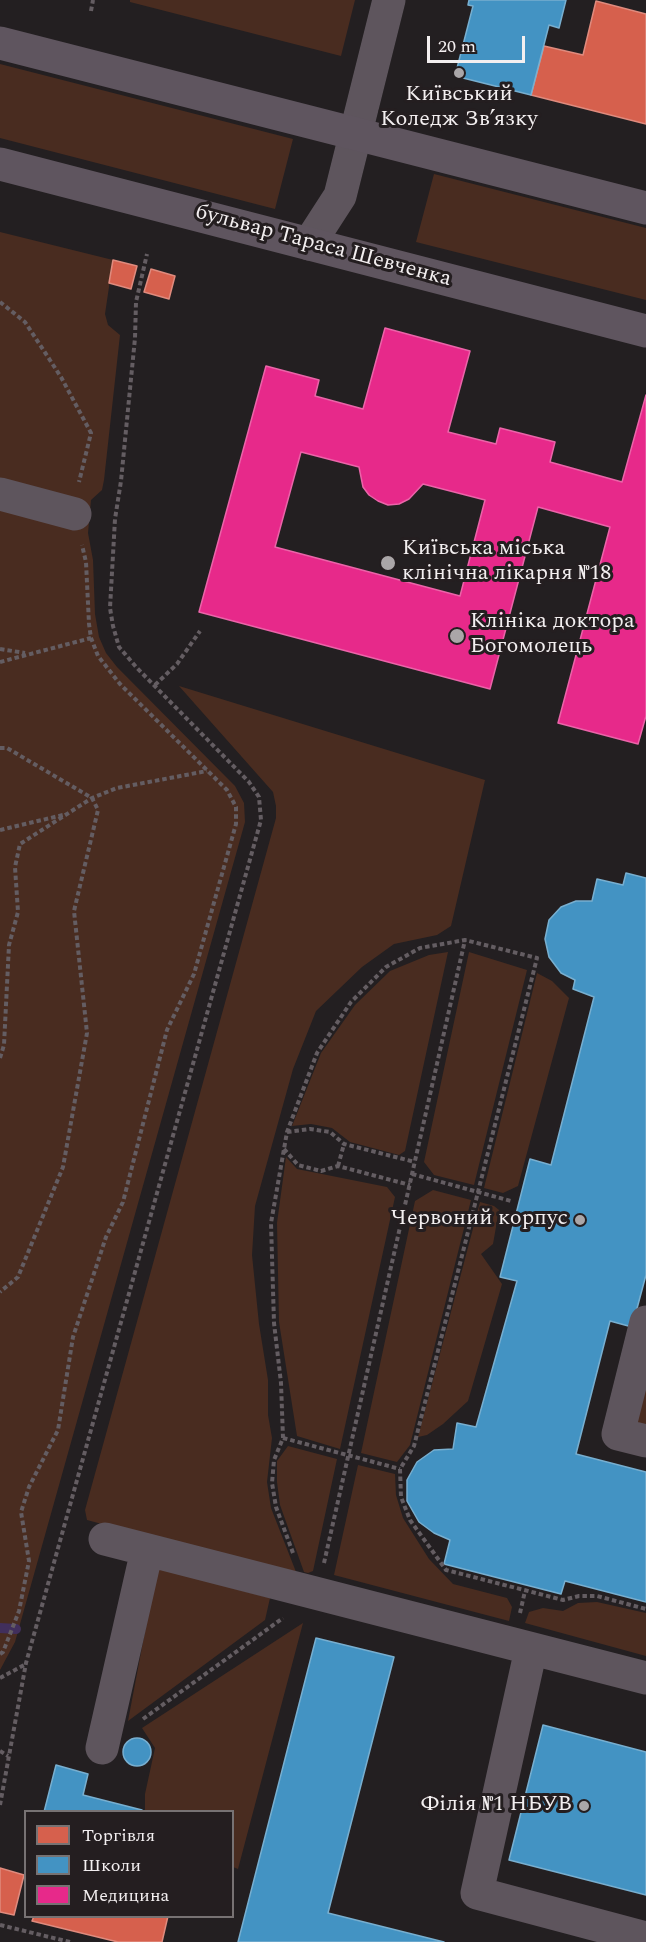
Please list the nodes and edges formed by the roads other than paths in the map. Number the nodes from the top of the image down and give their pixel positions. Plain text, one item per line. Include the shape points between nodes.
1 (389, 0) edge
2 (0, 43) edge
3 (355, 134) junction
4 (0, 164) edge
5 (646, 208) edge
6 (309, 244) junction
7 (646, 331) edge
8 (0, 494) edge
9 (75, 514) road end
10 (646, 1322) edge
11 (646, 1441) edge
12 (105, 1539) dead end
13 (147, 1550) junction
14 (531, 1648) junction
15 (646, 1678) edge
16 (102, 1748) road end
17 (646, 1938) edge

1 - 3 street
2 - 3 main road
3 - 5 main road
3 - 6 street via 340,196
4 - 6 main road, бульвар Тараса Шевченка
6 - 7 main road, бульвар Тараса Шевченка
8 - 9 street
10 - 11 street via 618,1434
12 - 13 street
13 - 14 street
13 - 16 street
14 - 15 street
14 - 17 street via 477,1893

